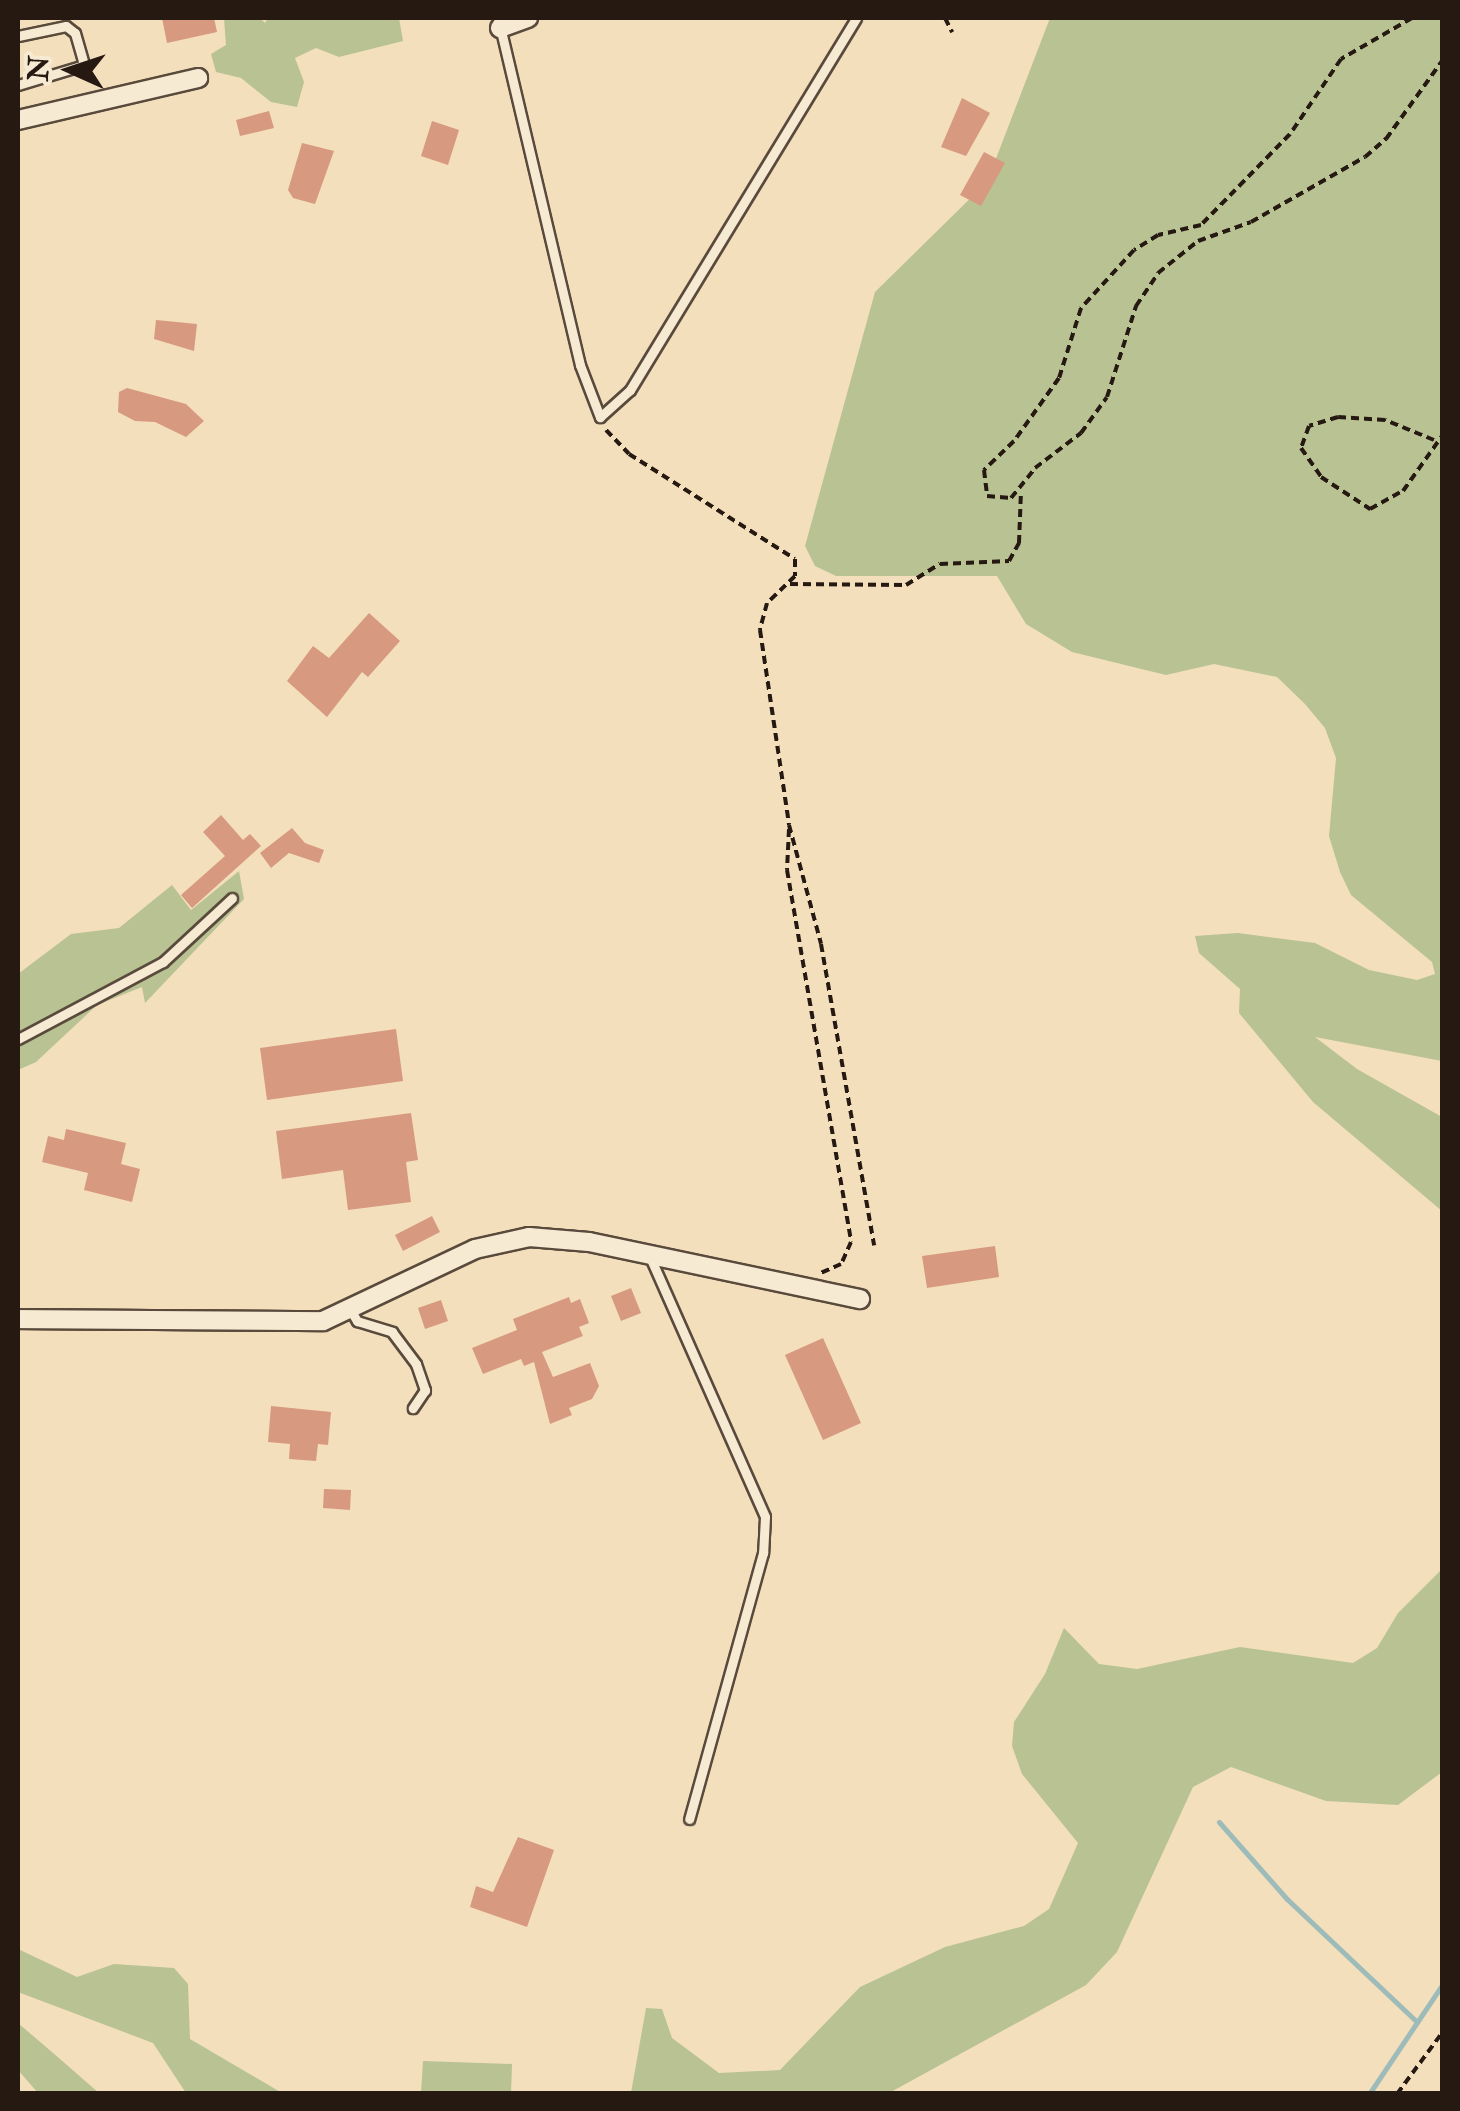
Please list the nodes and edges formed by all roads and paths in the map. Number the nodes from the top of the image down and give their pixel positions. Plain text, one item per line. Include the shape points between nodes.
1 (528, 18) edge
2 (856, 18) edge
3 (945, 18) edge
4 (1412, 18) edge
5 (499, 23) edge
6 (952, 32) dead end
7 (18, 36) edge
8 (1442, 61) edge
9 (198, 78) dead end
10 (18, 85) edge
11 (18, 120) edge
12 (1201, 226) junction
13 (1203, 239) junction
14 (600, 417) junction
15 (1442, 436) edge
16 (1434, 440) junction
17 (1021, 490) junction
18 (790, 584) junction
19 (790, 825) junction
20 (232, 898) dead end
21 (18, 1040) edge
22 (874, 1245) dead end
23 (650, 1257) junction
24 (777, 1283) junction
25 (860, 1300) dead end
26 (351, 1310) junction
27 (18, 1318) edge
28 (413, 1408) dead end
29 (688, 1819) dead end
30 (1442, 2033) edge
31 (1397, 2094) edge

1 - 5 street
2 - 14 lane via 630,390
3 - 6 path
4 - 12 path via 1341,59 1298,124
5 - 14 lane via 580,365
7 - 10 lane via 66,26 84,65
8 - 13 path via 1386,139 1365,157 1251,222
9 - 11 street
12 - 13 path
12 - 17 path via 1158,235 1134,250 1081,308 1059,378 984,470 988,496 1011,498
13 - 17 path via 1158,273 1136,306 1107,396 1081,433 1036,468
14 - 18 path via 629,454 786,550 796,567
15 - 16 path
16 - 16 path via 1403,490 1370,509 1322,477 1301,448 1309,426 1338,417 1385,420
17 - 18 path via 1019,543 1009,561 940,564 906,584
18 - 19 path via 767,603 760,630
19 - 22 path via 820,944
19 - 24 path via 787,870 851,1242 842,1264
20 - 21 lane via 162,962
23 - 24 street
23 - 26 street via 554,1237 512,1240 462,1254
23 - 29 lane via 765,1517 763,1553
24 - 25 street
26 - 27 street via 305,1322
26 - 28 lane via 357,1321 392,1332 416,1364 425,1390
30 - 31 path

